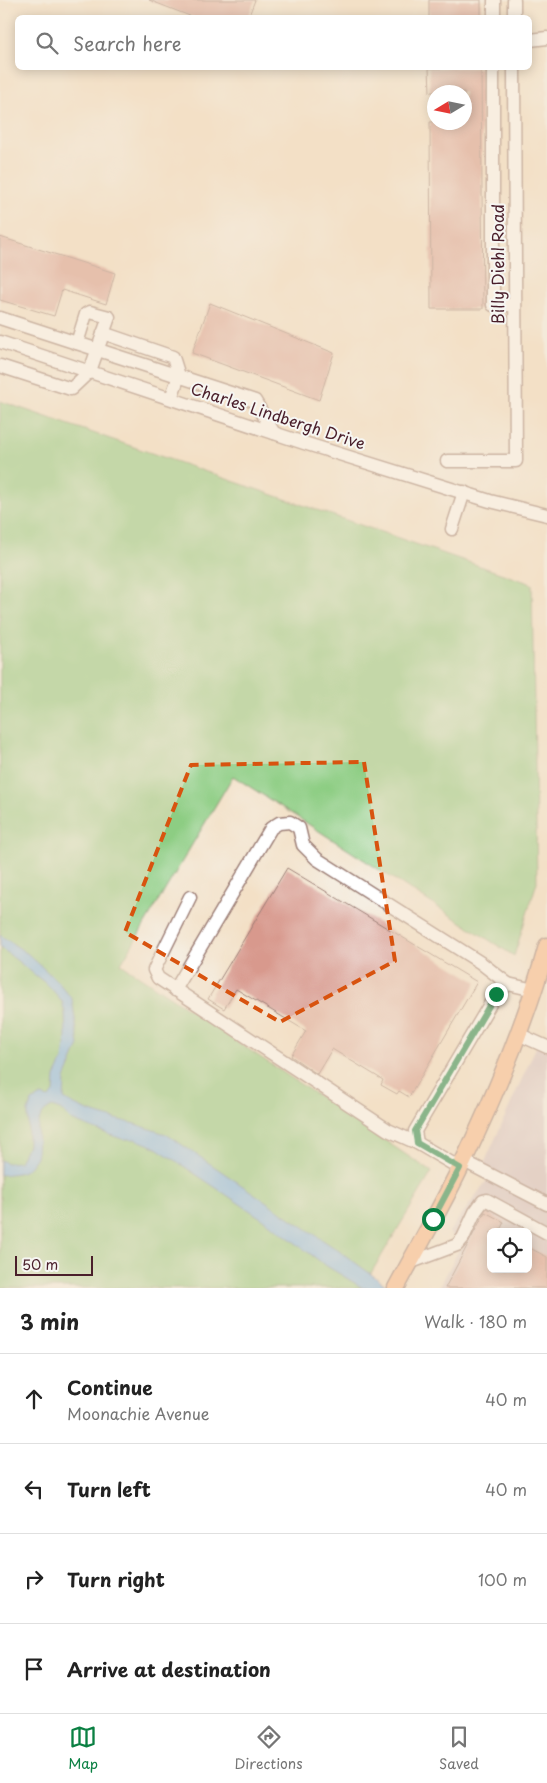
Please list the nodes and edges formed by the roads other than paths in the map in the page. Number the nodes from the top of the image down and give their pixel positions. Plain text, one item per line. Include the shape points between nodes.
1 (494, 0) edge
2 (514, 0) edge
3 (494, 15) edge
4 (514, 15) edge
5 (493, 70) edge
6 (514, 70) edge
7 (493, 120) junction
8 (514, 120) junction
9 (493, 213) junction
10 (514, 213) junction
11 (514, 305) junction
12 (0, 318) edge
13 (103, 334) junction
14 (0, 342) edge
15 (77, 342) junction
16 (98, 349) junction
17 (0, 366) edge
18 (90, 371) junction
19 (179, 376) junction
20 (171, 398) junction
21 (274, 433) junction
22 (447, 461) dead end
23 (464, 492) junction
24 (547, 515) edge
25 (452, 529) dead end
26 (190, 897) dead end
27 (547, 946) edge
28 (508, 984) junction
29 (175, 990) junction
30 (534, 990) junction
31 (518, 1034) junction
32 (547, 1047) edge
33 (417, 1143) junction
34 (462, 1165) junction
35 (547, 1204) edge
36 (547, 1233) edge
37 (410, 1263) junction
38 (397, 1287) edge

1 - 3 street
2 - 4 street
5 - 7 street
6 - 8 street, Billy Diehl Road
7 - 8 street
7 - 9 street
8 - 10 street, Billy Diehl Road
9 - 10 street
9 - 11 street via 493,304
10 - 11 street, Billy Diehl Road
11 - 22 street, Billy Diehl Road via 516,460
12 - 15 street
13 - 15 street via 109,318 90,312 86,314
13 - 16 street
13 - 19 street via 173,357
14 - 18 street, Charles Lindbergh Drive
15 - 16 street
16 - 18 street
16 - 19 street
17 - 18 street via 71,389
18 - 20 street, Charles Lindbergh Drive
19 - 20 street
19 - 21 street via 255,401
20 - 21 street, Charles Lindbergh Drive
21 - 23 street, Charles Lindbergh Drive
23 - 24 street, Charles Lindbergh Drive
23 - 25 street
26 - 29 street via 154,970 158,978
27 - 30 main road
28 - 29 street via 481,963 317,859 302,845 299,828 290,822 271,828
28 - 30 street
28 - 33 street via 496,994 434,1096 415,1131
29 - 33 street via 388,1130
30 - 31 main road
31 - 32 street
31 - 34 main road
33 - 34 street
34 - 35 street
34 - 37 main road
36 - 37 street via 487,1200 475,1212 464,1238 457,1245
37 - 38 main road

